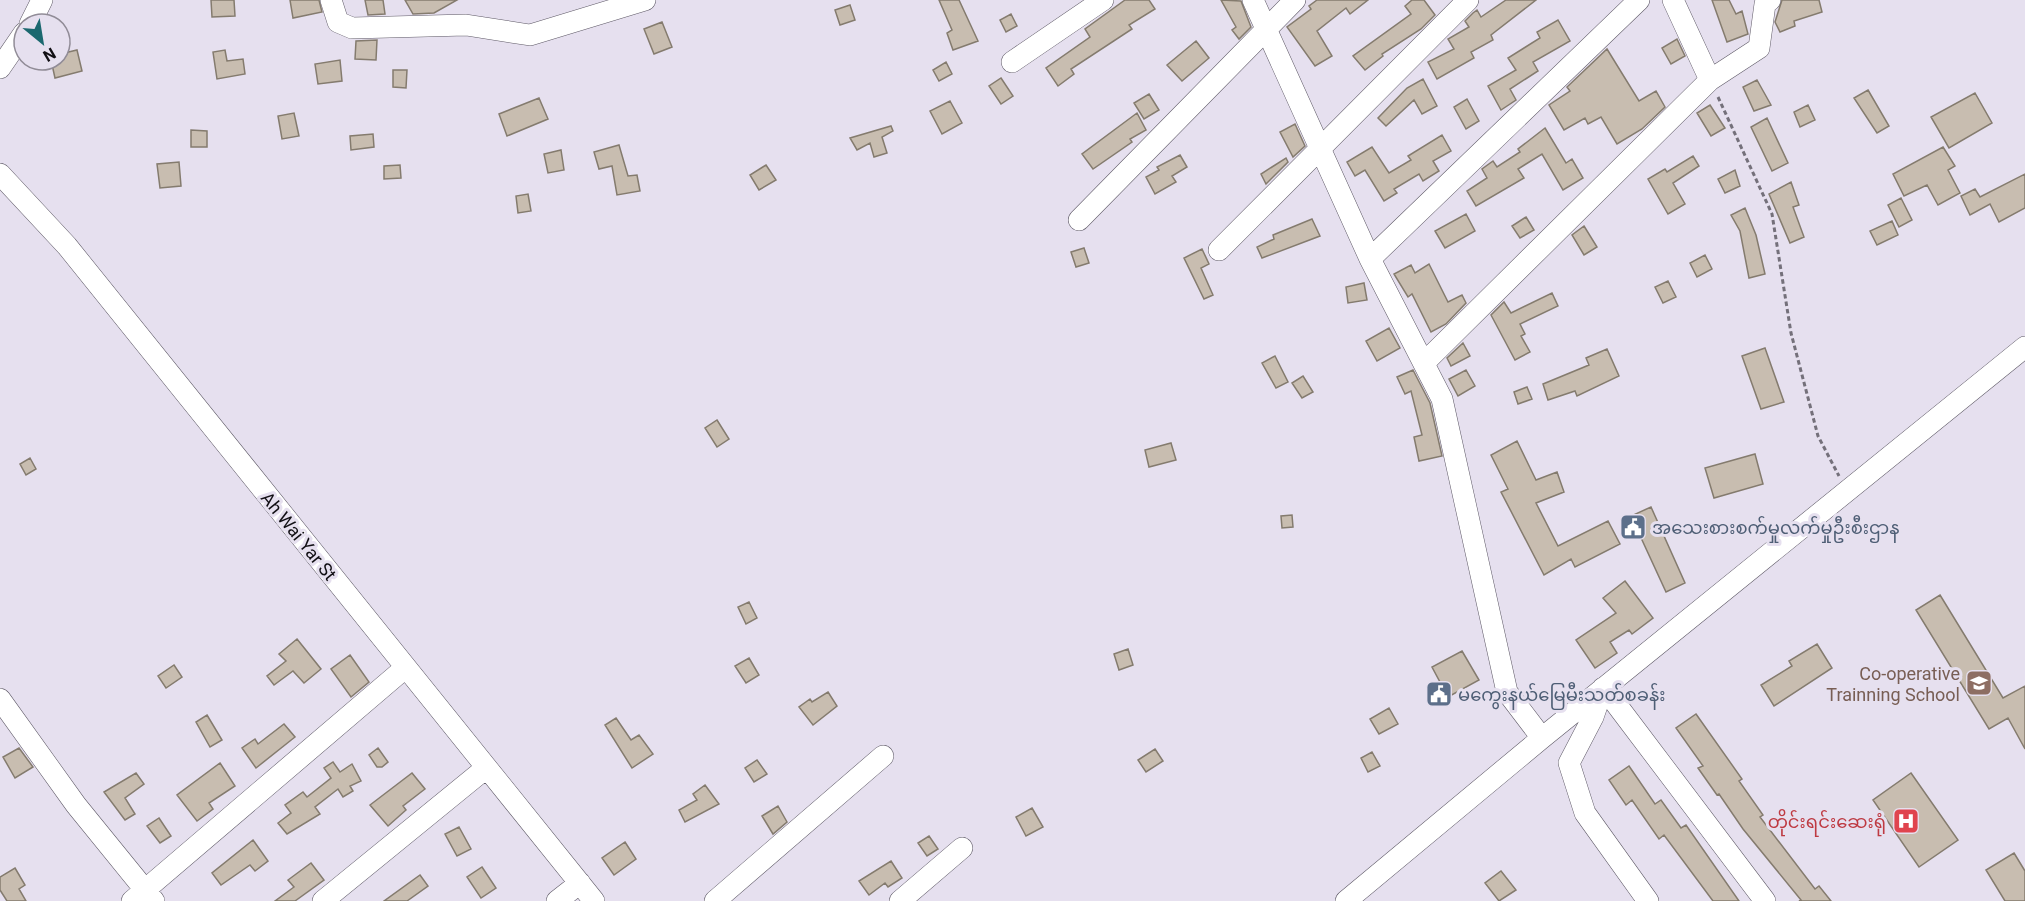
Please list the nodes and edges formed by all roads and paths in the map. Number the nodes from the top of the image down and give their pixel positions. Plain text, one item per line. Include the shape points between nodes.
1 (331, 0) edge
2 (645, 0) edge
3 (1103, 0) edge
4 (1253, 0) edge
5 (1295, 0) edge
6 (1468, 0) edge
7 (1639, 0) edge
8 (1673, 0) edge
9 (1770, 0) edge
10 (1266, 29) junction
11 (12, 50) edge
12 (1012, 62) dead end
13 (0, 68) edge
14 (1710, 80) junction
15 (1320, 148) junction
16 (0, 174) edge
17 (1079, 220) dead end
18 (1219, 250) dead end
19 (1370, 259) junction
20 (2025, 347) edge
21 (1424, 363) junction
22 (1847, 491) junction
23 (405, 668) junction
24 (1604, 688) junction
25 (0, 699) edge
26 (1542, 738) junction
27 (883, 756) dead end
28 (486, 768) junction
29 (962, 848) dead end
30 (580, 883) junction
31 (144, 897) edge
32 (323, 901) edge
33 (557, 901) edge
34 (594, 901) edge
35 (715, 901) edge
36 (900, 901) edge
37 (1346, 901) edge
38 (1648, 901) edge
39 (1765, 901) edge

1 - 2 street via 338,22 352,28 466,25 531,35
3 - 12 street
4 - 10 street
5 - 10 street
6 - 15 street
7 - 19 street
8 - 14 street
9 - 14 street via 1765,4 1759,48
10 - 15 street
10 - 17 street
11 - 13 street
14 - 21 street
14 - 22 path via 1772,214 1791,333 1818,436
15 - 18 street
15 - 19 street
16 - 23 street, Ah Wai Yar St via 67,246
19 - 21 street
20 - 22 street
21 - 26 street via 1442,399 1507,692
22 - 24 street
23 - 28 street, Ah Wai Yar St
23 - 31 street
24 - 26 street
24 - 38 street via 1569,763 1585,813
24 - 39 street
25 - 31 street
26 - 37 street
27 - 35 street
28 - 30 street, Ah Wai Yar St
28 - 32 street
29 - 36 street
30 - 33 street
30 - 34 street, Ah Wai Yar St

